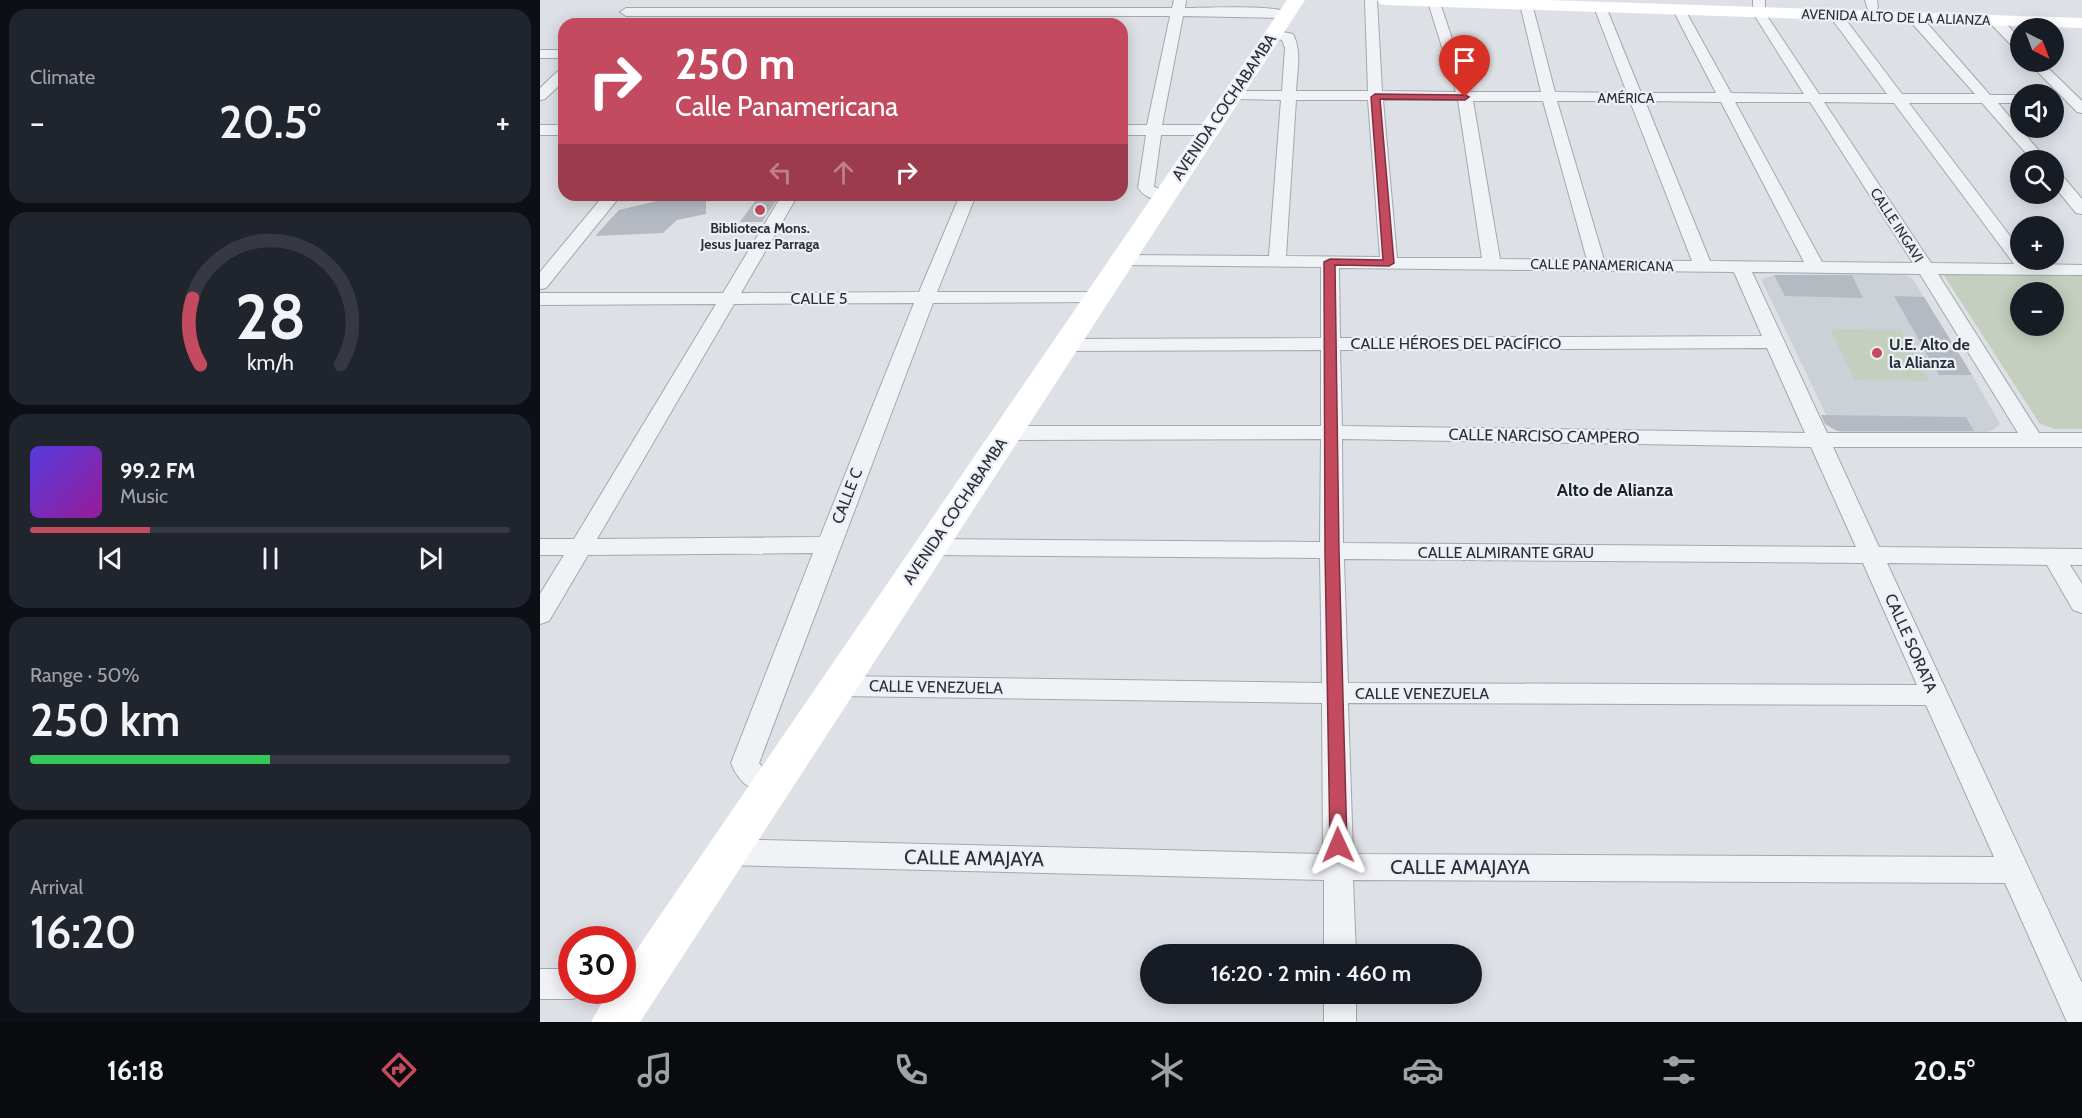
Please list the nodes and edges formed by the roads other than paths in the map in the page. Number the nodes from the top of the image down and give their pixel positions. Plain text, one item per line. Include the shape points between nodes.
1 (638, 0) edge
2 (776, 0) edge
3 (1371, 0) edge
4 (1386, 0) edge
5 (1434, 2) junction
6 (1524, 2) edge
7 (1871, 3) edge
8 (908, 5) edge
9 (1682, 5) edge
10 (1759, 5) edge
11 (1178, 6) edge
12 (1600, 7) junction
13 (626, 12) junction
14 (767, 12) junction
15 (1038, 12) edge
16 (1835, 15) junction
17 (1285, 16) edge
18 (620, 18) edge
19 (762, 18) edge
20 (900, 18) edge
21 (1915, 18) junction
22 (1996, 21) junction
23 (2080, 23) edge
24 (2010, 36) edge
25 (540, 54) edge
26 (558, 54) edge
27 (2045, 72) edge
28 (558, 79) edge
29 (1232, 95) junction
30 (540, 96) edge
31 (1289, 96) junction
32 (1375, 97) junction
33 (1465, 97) junction
34 (1549, 97) junction
35 (1725, 97) junction
36 (1812, 98) junction
37 (1635, 99) junction
38 (1899, 99) junction
39 (2010, 99) edge
40 (1986, 100) junction
41 (2078, 103) edge
42 (540, 130) edge
43 (558, 130) edge
44 (1128, 130) edge
45 (1154, 130) junction
46 (1209, 130) junction
47 (2031, 150) edge
48 (2064, 187) edge
49 (1165, 195) junction
50 (608, 201) edge
51 (786, 201) edge
52 (965, 201) edge
53 (2082, 208) edge
54 (2010, 246) edge
55 (1122, 260) junction
56 (1276, 262) junction
57 (1330, 262) junction
58 (1389, 263) junction
59 (1492, 264) junction
60 (1597, 265) junction
61 (1703, 266) junction
62 (1740, 266) junction
63 (1816, 267) junction
64 (1925, 268) junction
65 (2010, 269) edge
66 (2064, 270) edge
67 (2082, 270) edge
68 (540, 284) edge
69 (925, 297) junction
70 (1098, 297) junction
71 (729, 298) junction
72 (540, 299) edge
73 (1775, 342) junction
74 (1331, 343) junction
75 (1065, 345) junction
76 (1332, 432) junction
77 (1006, 433) junction
78 (2032, 439) junction
79 (1819, 440) junction
80 (2082, 440) edge
81 (827, 545) junction
82 (540, 547) edge
83 (582, 547) junction
84 (930, 548) junction
85 (1332, 551) junction
86 (1872, 555) junction
87 (2053, 556) junction
88 (2082, 557) edge
89 (2082, 604) edge
90 (540, 615) edge
91 (838, 686) junction
92 (1336, 693) junction
93 (1935, 694) junction
94 (773, 783) junction
95 (727, 852) junction
96 (1339, 867) junction
97 (2014, 870) junction
98 (1340, 944) edge
99 (636, 977) edge
100 (540, 984) edge
101 (558, 984) edge
102 (622, 1004) edge
103 (1340, 1004) edge
104 (2082, 1019) edge
105 (614, 1022) edge
106 (1340, 1022) edge

1 - 13 street
2 - 14 street
3 - 32 street
4 - 5 street, AVENIDA ALTO DE LA ALIANZA
5 - 6 street, AVENIDA ALTO DE LA ALIANZA
5 - 33 street
6 - 12 street, AVENIDA ALTO DE LA ALIANZA
6 - 34 street
7 - 10 street, AVENIDA ALTO DE LA ALIANZA
7 - 23 street, AVENIDA ALTO DE LA ALIANZA
8 - 14 street
8 - 15 street
8 - 20 street
9 - 10 street, AVENIDA ALTO DE LA ALIANZA
9 - 12 street, AVENIDA ALTO DE LA ALIANZA
9 - 35 street
10 - 16 street, AVENIDA ALTO DE LA ALIANZA
10 - 36 street, CALLE INGAVI
11 - 15 street
11 - 17 street
11 - 45 street
12 - 37 street
13 - 14 street
13 - 18 street
14 - 19 street
16 - 21 street, AVENIDA ALTO DE LA ALIANZA
16 - 38 street
17 - 29 street, AVENIDA COCHABAMBA
17 - 31 street via 1292,48
21 - 22 street, AVENIDA ALTO DE LA ALIANZA
21 - 40 street
22 - 23 street, AVENIDA ALTO DE LA ALIANZA
22 - 24 street
25 - 26 street
27 - 41 street
28 - 30 street
29 - 31 street, AMÉRICA
29 - 46 street, AVENIDA COCHABAMBA
31 - 32 street, AMÉRICA
31 - 56 street
32 - 33 street, AMÉRICA
32 - 58 street
33 - 34 street, AMÉRICA
33 - 59 street
34 - 37 street, AMÉRICA
34 - 60 street
35 - 36 street, AMÉRICA
35 - 37 street, AMÉRICA
35 - 63 street
36 - 38 street, AMÉRICA
36 - 64 street, CALLE INGAVI
37 - 61 street
38 - 40 street, AMÉRICA
38 - 54 street
39 - 40 street, AMÉRICA
40 - 47 street
42 - 43 street
44 - 45 street
45 - 46 street
45 - 49 street via 1146,188 1153,194
46 - 49 street, AVENIDA COCHABAMBA
48 - 53 street
49 - 55 street, AVENIDA COCHABAMBA
50 - 68 street
51 - 71 street
52 - 69 street, CALLE C
55 - 56 street, CALLE PANAMERICANA
55 - 70 street, AVENIDA COCHABAMBA
56 - 57 street, CALLE PANAMERICANA
57 - 58 street, CALLE PANAMERICANA
57 - 74 street
58 - 59 street, CALLE PANAMERICANA
59 - 60 street, CALLE PANAMERICANA
60 - 61 street, CALLE PANAMERICANA
61 - 62 street, CALLE PANAMERICANA
62 - 63 street, CALLE PANAMERICANA
62 - 73 street, CALLE SORATA
63 - 64 street, CALLE PANAMERICANA
64 - 65 street, CALLE PANAMERICANA
64 - 78 street, CALLE INGAVI
66 - 67 street, CALLE PANAMERICANA
69 - 70 street, CALLE 5
69 - 71 street, CALLE 5
69 - 81 street, CALLE C
70 - 75 street, AVENIDA COCHABAMBA
71 - 72 street, CALLE 5
71 - 83 street
73 - 74 street, CALLE HÉROES DEL PACÍFICO
73 - 79 street, CALLE SORATA
74 - 75 street, CALLE HÉROES DEL PACÍFICO
74 - 76 street
75 - 77 street, AVENIDA COCHABAMBA
76 - 77 street, CALLE NARCISO CAMPERO
76 - 79 street, CALLE NARCISO CAMPERO
76 - 85 street
77 - 84 street, AVENIDA COCHABAMBA
78 - 79 street, CALLE NARCISO CAMPERO
78 - 80 street, CALLE NARCISO CAMPERO
79 - 86 street, CALLE SORATA
81 - 83 street
81 - 94 street, CALLE C via 745,763 755,780
82 - 83 street
83 - 90 street
84 - 85 street, CALLE ALMIRANTE GRAU
84 - 91 street, AVENIDA COCHABAMBA
85 - 86 street, CALLE ALMIRANTE GRAU
85 - 92 street
86 - 87 street, CALLE ALMIRANTE GRAU
86 - 93 street, CALLE SORATA
87 - 88 street, CALLE ALMIRANTE GRAU
87 - 89 street
91 - 92 street, CALLE VENEZUELA
91 - 94 street, AVENIDA COCHABAMBA
92 - 93 street, CALLE VENEZUELA
92 - 96 street
93 - 97 street, CALLE SORATA
94 - 95 street, AVENIDA COCHABAMBA
95 - 96 street, CALLE AMAJAYA
95 - 99 street, AVENIDA COCHABAMBA
96 - 97 street, CALLE AMAJAYA
96 - 98 street
97 - 104 street, CALLE SORATA
100 - 101 street
102 - 105 street, AVENIDA COCHABAMBA
103 - 106 street

